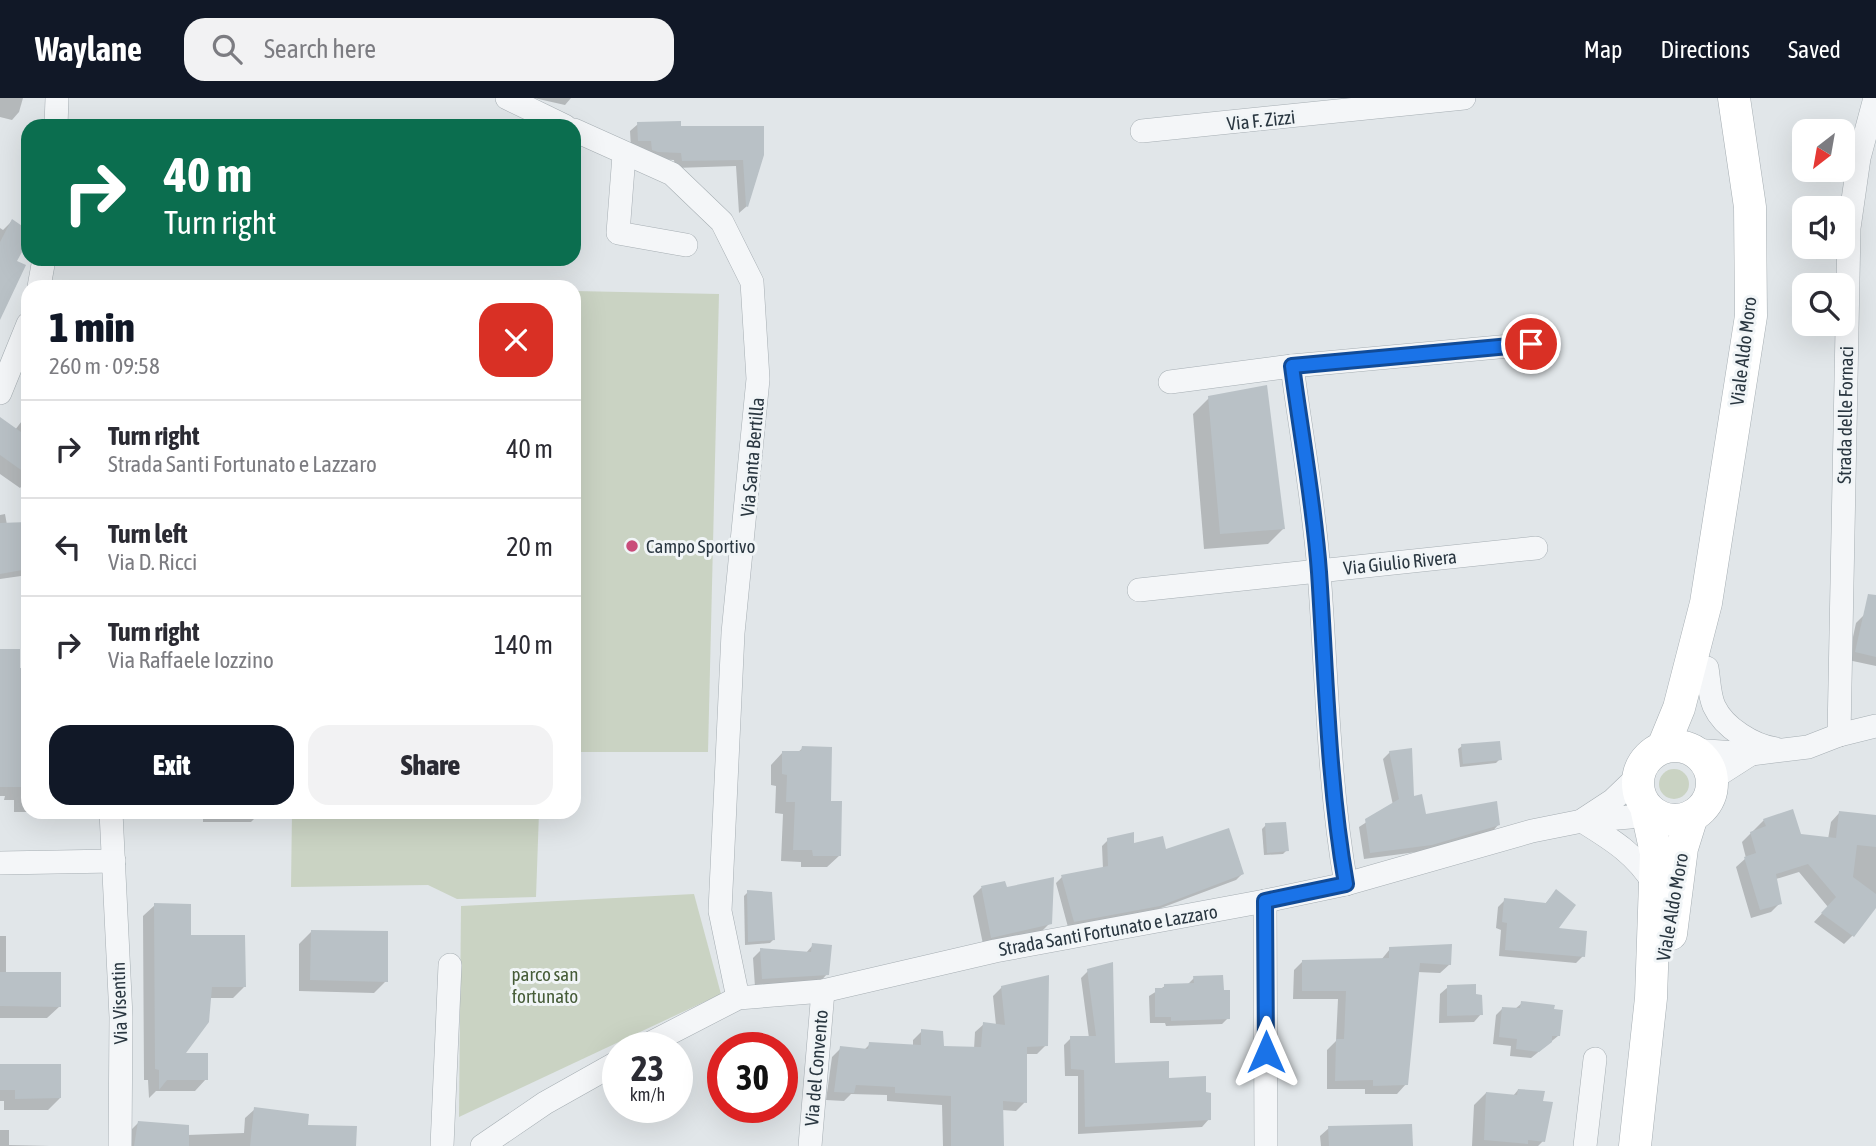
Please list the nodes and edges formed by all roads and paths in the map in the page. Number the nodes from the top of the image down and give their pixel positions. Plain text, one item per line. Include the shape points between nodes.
1 (57, 98) edge
2 (507, 98) edge
3 (1464, 98) edge
4 (1734, 98) edge
5 (1875, 98) edge
6 (1262, 109) edge
7 (56, 119) edge
8 (550, 119) edge
9 (1142, 131) dead end
10 (581, 134) edge
11 (624, 155) junction
12 (686, 245) dead end
13 (21, 341) edge
14 (1531, 344) dead end
15 (1292, 366) junction
16 (1170, 382) dead end
17 (0, 393) edge
18 (1536, 548) dead end
19 (1319, 570) junction
20 (1139, 590) dead end
21 (1706, 603) junction
22 (1707, 668) junction
23 (1876, 726) edge
24 (1839, 735) junction
25 (1682, 749) junction
26 (1782, 751) junction
27 (1751, 754) junction
28 (1638, 776) junction
29 (1712, 779) junction
30 (1646, 807) junction
31 (1692, 816) junction
32 (111, 819) edge
33 (1582, 821) junction
34 (114, 861) junction
35 (0, 863) edge
36 (1346, 884) junction
37 (1654, 884) junction
38 (1265, 901) junction
39 (450, 965) dead end
40 (823, 990) junction
41 (738, 998) junction
42 (1651, 999) junction
43 (672, 1032) edge
44 (1595, 1059) dead end
45 (602, 1071) edge
46 (120, 1146) edge
47 (442, 1146) edge
48 (482, 1146) edge
49 (810, 1146) edge
50 (1266, 1146) edge
51 (1585, 1146) edge
52 (1634, 1146) edge

1 - 7 street
2 - 8 street
3 - 6 street, Via F. Zizzi
4 - 21 main road, Viale Aldo Moro via 1750,206 1751,316
5 - 24 street, Strada delle Fornaci via 1859,158 1849,228
6 - 9 street, Via F. Zizzi
10 - 11 street, Via Santa Bertilla
11 - 12 street via 618,233
11 - 41 street, Via Santa Bertilla via 672,174 722,222 752,282 758,379 733,633 720,911
13 - 17 street
14 - 15 street
15 - 16 street
15 - 19 street
18 - 19 street, Via Giulio Rivera
19 - 20 street, Via Giulio Rivera
19 - 36 street via 1323,679
21 - 22 main road, Viale Aldo Moro
21 - 25 main road, Viale Aldo Moro via 1679,708
22 - 25 main road, Viale Aldo Moro via 1700,710
22 - 26 street, Viale Aldo Moro via 1714,707 1731,727 1761,747
23 - 24 street
24 - 26 street
25 - 27 street
25 - 28 main road, Strada Santi Fortunato e Lazzaro via 1650,755
25 - 29 main road via 1706,762
26 - 27 street
27 - 29 street
28 - 30 main road
28 - 33 street, Strada Santi Fortunato e Lazzaro via 1614,800
29 - 31 main road via 1708,801
30 - 31 main road via 1667,820
30 - 33 street, Strada Santi Fortunato e Lazzaro via 1630,817
30 - 37 main road, Viale Aldo Moro via 1656,853
31 - 42 main road, Viale Aldo Moro via 1682,848 1670,939
32 - 34 street, Via Visentin
33 - 36 street, Strada Santi Fortunato e Lazzaro
33 - 37 street, Viale Aldo Moro via 1626,848
34 - 35 street
34 - 46 street, Via Visentin via 121,1017
36 - 38 street, Strada Santi Fortunato e Lazzaro
37 - 42 main road, Viale Aldo Moro
38 - 40 street, Strada Santi Fortunato e Lazzaro via 995,951
38 - 50 street
39 - 47 street
40 - 41 street, Strada Santi Fortunato e Lazzaro
40 - 49 street, Via del Convento
41 - 43 street, Strada Santi Fortunato e Lazzaro
42 - 52 main road, Viale Aldo Moro
44 - 51 street
45 - 48 street

